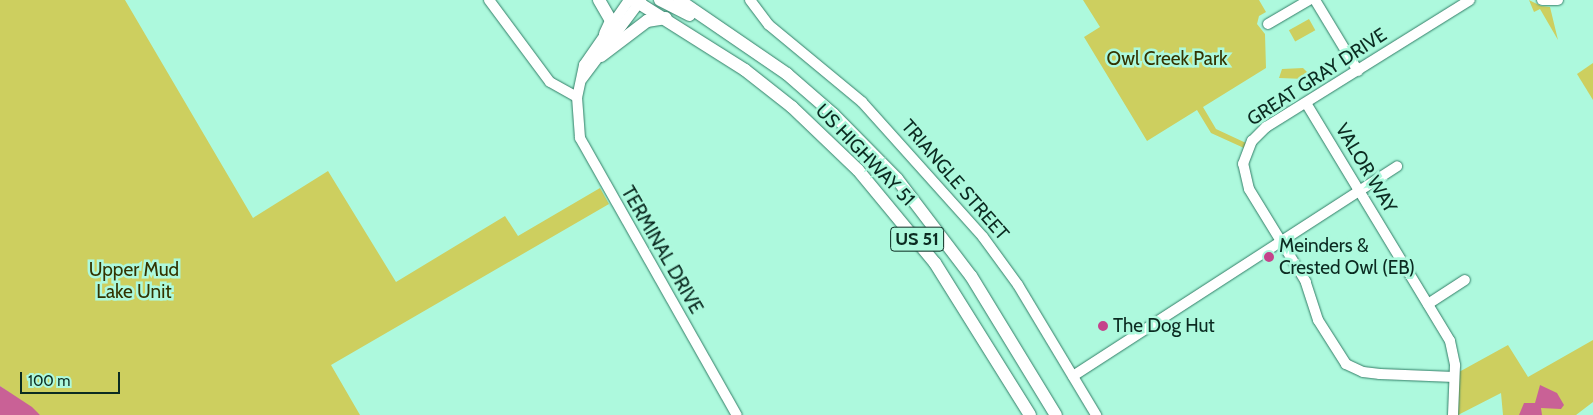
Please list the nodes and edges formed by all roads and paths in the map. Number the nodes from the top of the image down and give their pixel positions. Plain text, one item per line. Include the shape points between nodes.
1 (489, 0) edge
2 (599, 0) edge
3 (660, 0) edge
4 (679, 0) edge
5 (697, 0) edge
6 (750, 0) edge
7 (1309, 0) edge
8 (1315, 0) edge
9 (1470, 0) edge
10 (1542, 0) edge
11 (1558, 0) edge
12 (636, 1) edge
13 (666, 18) junction
14 (1268, 24) dead end
15 (605, 34) junction
16 (743, 41) junction
17 (601, 56) junction
18 (1358, 71) junction
19 (582, 79) junction
20 (577, 97) junction
21 (1306, 103) junction
22 (1397, 166) dead end
23 (1360, 191) junction
24 (1281, 240) junction
25 (1465, 280) dead end
26 (1428, 304) junction
27 (1073, 376) junction
28 (1454, 377) junction
29 (737, 415) edge
30 (1030, 415) edge
31 (1056, 415) edge
32 (1096, 415) edge
33 (1453, 415) edge

1 - 20 street via 550,82
2 - 15 main road via 611,21
3 - 16 main road via 721,33
4 - 16 main road, US HIGHWAY 51 / US 51
5 - 16 main road
6 - 27 street, TRIANGLE STREET via 769,25 862,102 983,237 1018,285
7 - 14 street
8 - 18 street
9 - 18 street, GREAT GRAY DRIVE
10 - 11 street
12 - 13 main road, US HIGHWAY 51 / US 51
12 - 15 street, TERMINAL DRIVE
12 - 17 street, TERMINAL DRIVE
13 - 17 main road via 647,20
13 - 30 main road, US HIGHWAY 51 / US 51 via 720,52 792,107 873,186 948,282
15 - 19 street, TERMINAL DRIVE via 584,65
16 - 31 main road, US HIGHWAY 51 / US 51 via 833,114 916,202 971,276
17 - 19 street, TERMINAL DRIVE
18 - 21 street, GREAT GRAY DRIVE
19 - 20 street, TERMINAL DRIVE
20 - 29 street, TERMINAL DRIVE via 578,130 590,159
21 - 23 street, VALOR WAY
21 - 24 street, GREAT GRAY DRIVE via 1261,132 1245,155 1245,181
22 - 23 street
23 - 24 street
23 - 26 street, VALOR WAY
24 - 27 street
24 - 28 street, GREAT GRAY DRIVE via 1306,282 1318,320 1346,364 1362,372
25 - 26 street
26 - 28 street, VALOR WAY via 1450,341 1455,358
27 - 32 street, TRIANGLE STREET
28 - 33 street, VALOR WAY

